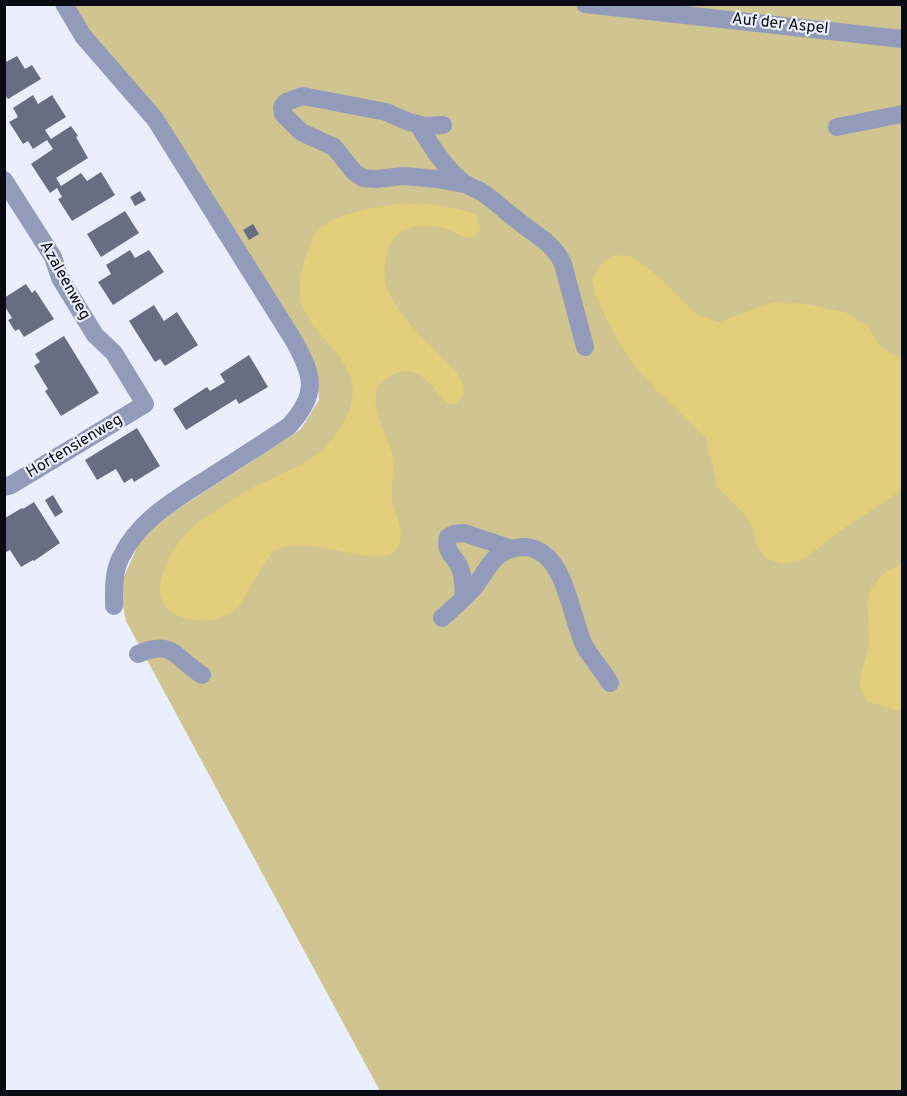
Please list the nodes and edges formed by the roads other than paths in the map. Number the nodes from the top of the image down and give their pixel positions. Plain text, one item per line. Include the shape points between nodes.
1 (64, 4) edge
2 (585, 4) edge
3 (903, 39) edge
4 (903, 114) edge
5 (418, 124) junction
6 (442, 125) dead end
7 (837, 127) dead end
8 (5, 183) edge
9 (465, 184) junction
10 (585, 347) dead end
11 (145, 404) joint
12 (4, 487) edge
13 (512, 549) junction
14 (464, 598) junction
15 (114, 606) dead end
16 (442, 618) dead end
17 (138, 654) dead end
18 (202, 675) dead end
19 (610, 683) dead end

1 - 15 street via 83,36 155,119 294,341 309,375 310,394 303,411 290,426 175,499 133,538 120,558
2 - 3 street, Auf der Aspel
4 - 7 street
5 - 6 street
5 - 9 street via 434,150
5 - 9 street via 386,112 303,96 282,107 292,125 334,147 363,178 404,176
8 - 11 street, Azaleenweg via 53,257 60,278 95,335 114,353
9 - 10 street via 495,201 558,252
11 - 12 street, Hortensienweg
13 - 14 street via 494,559
13 - 14 street via 464,533 448,537 448,550 462,570
13 - 19 street via 535,549 551,561 570,600 585,646
14 - 16 street
17 - 18 street via 158,647 170,649

